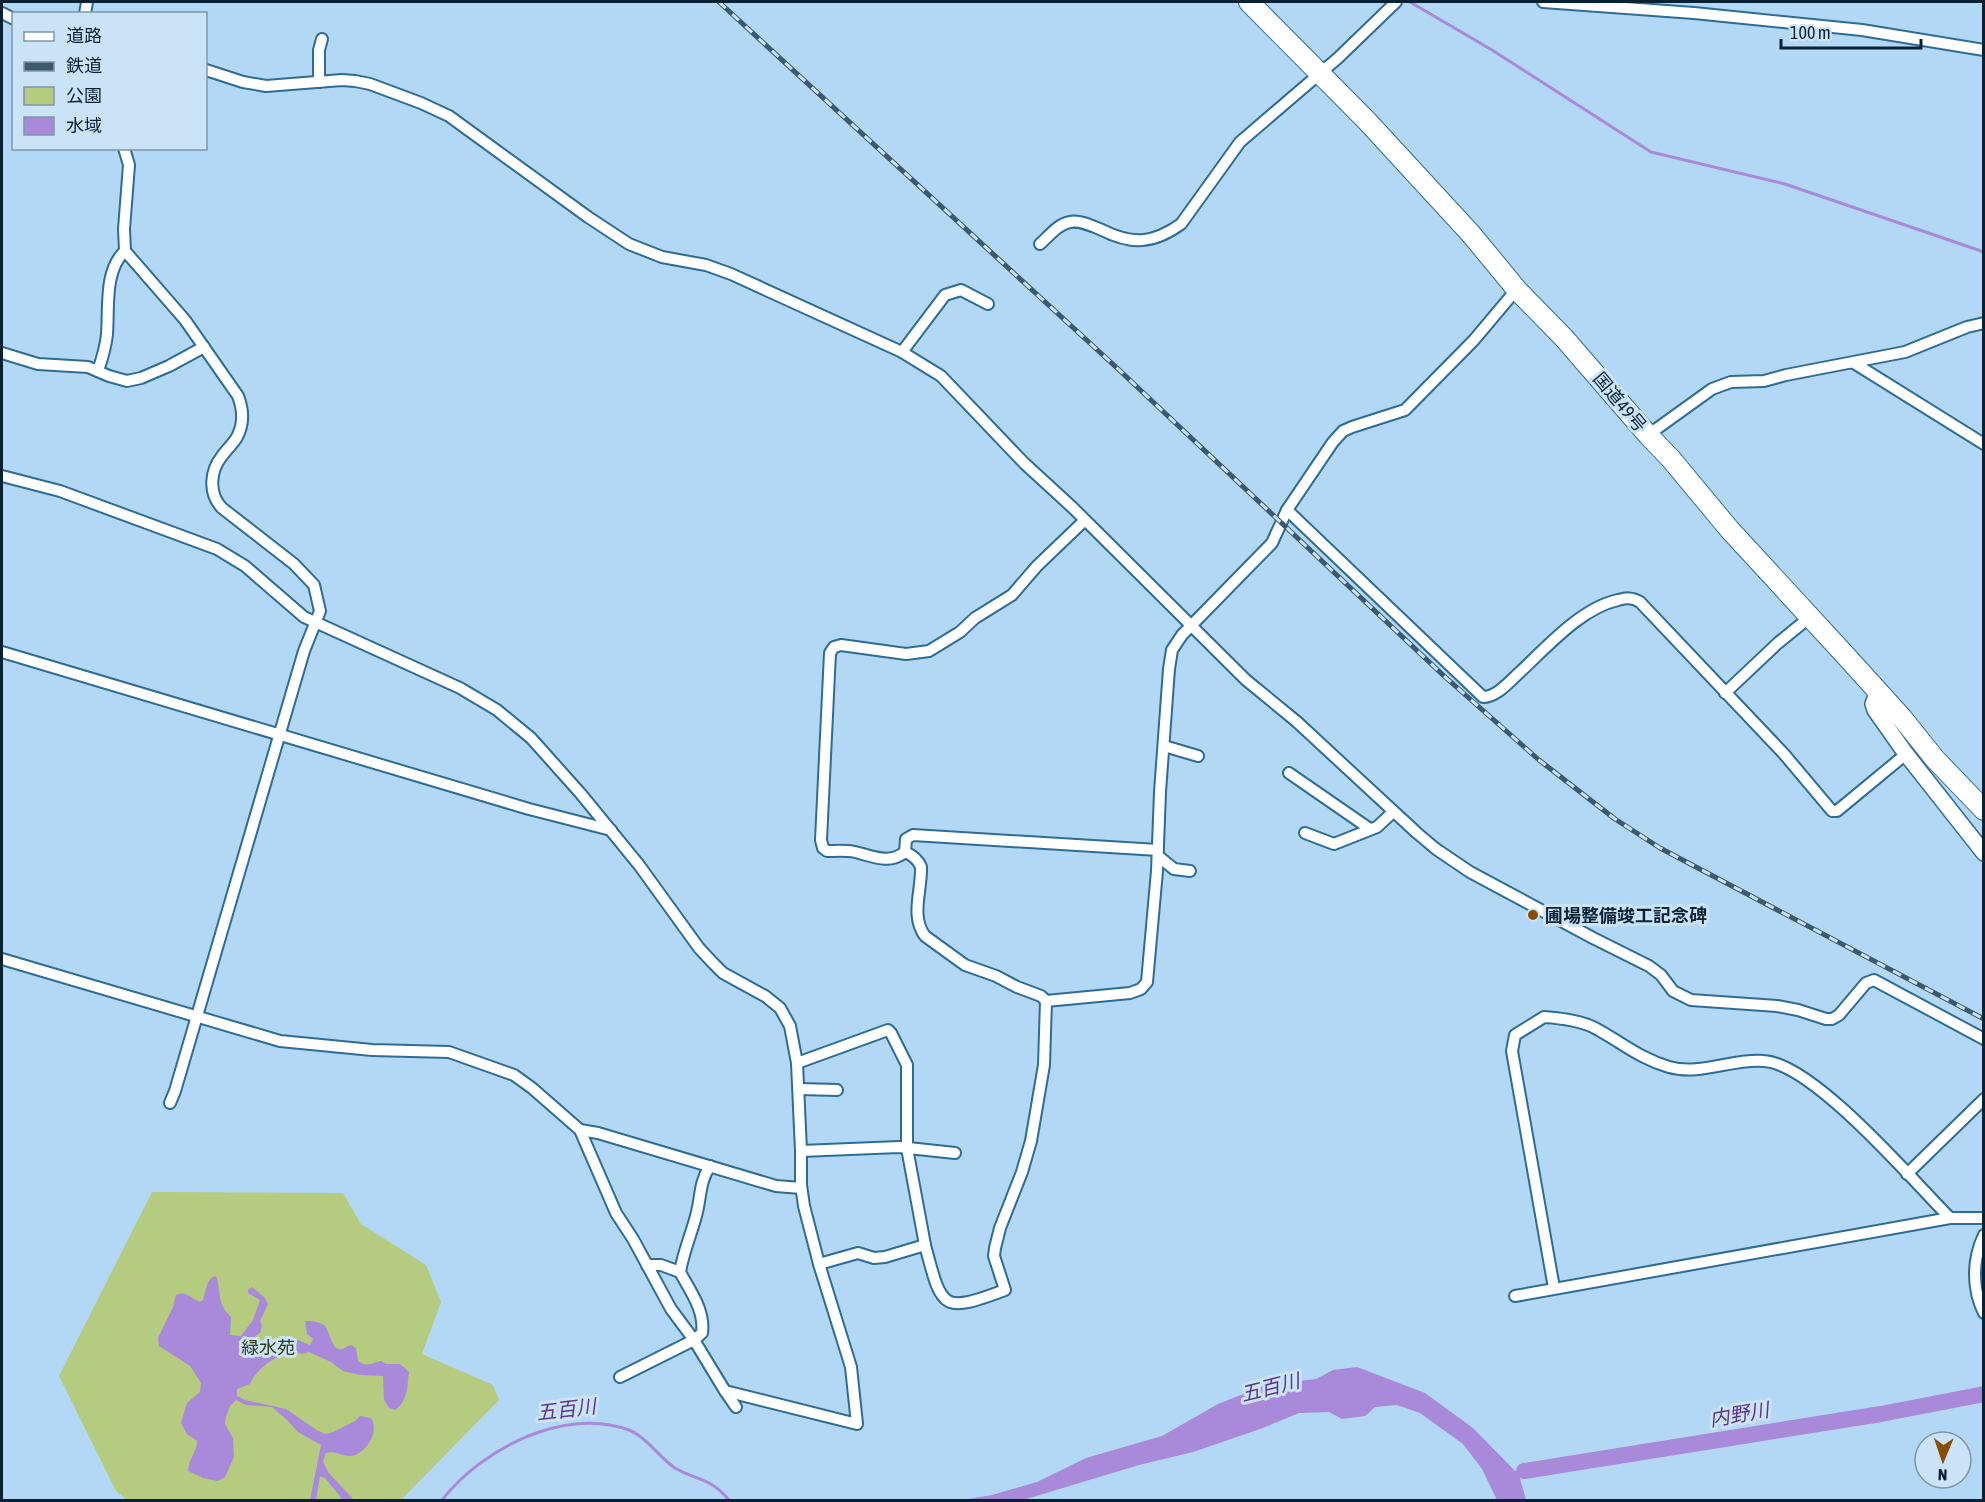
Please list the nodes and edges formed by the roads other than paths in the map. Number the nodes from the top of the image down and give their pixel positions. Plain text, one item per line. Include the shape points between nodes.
1 (1249, 2) edge
2 (1396, 2) edge
3 (1543, 2) edge
4 (1694, 2) edge
5 (1694, 13) junction
6 (322, 39) dead end
7 (1983, 50) edge
8 (207, 70) edge
9 (1320, 73) junction
10 (319, 82) junction
11 (125, 150) edge
12 (1040, 244) dead end
13 (125, 251) junction
14 (1518, 291) junction
15 (988, 304) dead end
16 (1983, 323) edge
17 (204, 347) junction
18 (902, 352) junction
19 (2, 353) edge
20 (1854, 363) junction
21 (98, 371) junction
22 (1648, 435) junction
23 (1983, 444) edge
24 (2, 476) edge
25 (1287, 510) junction
26 (1084, 521) junction
27 (1810, 617) junction
28 (316, 623) junction
29 (1191, 625) junction
30 (2, 652) edge
31 (1878, 692) junction
32 (1725, 693) junction
33 (281, 735) junction
34 (1164, 746) junction
35 (1906, 754) junction
36 (1197, 756) dead end
37 (1289, 773) dead end
38 (1983, 808) edge
39 (1393, 812) junction
40 (1370, 829) junction
41 (611, 830) junction
42 (1305, 833) dead end
43 (905, 852) junction
44 (1158, 853) junction
45 (1983, 853) edge
46 (1190, 871) dead end
47 (2, 959) edge
48 (1046, 1001) junction
49 (197, 1017) junction
50 (1983, 1039) edge
51 (797, 1064) junction
52 (799, 1089) junction
53 (837, 1090) dead end
54 (1983, 1099) edge
55 (170, 1103) dead end
56 (580, 1130) junction
57 (906, 1148) junction
58 (801, 1150) junction
59 (955, 1153) dead end
60 (710, 1166) junction
61 (1906, 1174) junction
62 (801, 1188) junction
63 (1950, 1218) junction
64 (1983, 1218) edge
65 (1983, 1234) edge
66 (925, 1245) junction
67 (819, 1264) junction
68 (646, 1265) junction
69 (680, 1272) junction
70 (1554, 1288) junction
71 (1515, 1296) dead end
72 (1983, 1313) edge
73 (694, 1340) junction
74 (620, 1377) dead end
75 (726, 1391) junction
76 (736, 1407) dead end

1 - 9 highway, 国道49号
2 - 9 street
3 - 5 street
4 - 5 street
5 - 7 street via 1862,30
6 - 10 street
8 - 10 street via 266,86
9 - 12 street via 1240,142 1181,224 1172,230 1134,241 1072,222 1052,232
9 - 14 highway, 国道49号 via 1464,226
10 - 18 street via 370,84 421,103 448,116 629,244 662,257 731,274
11 - 13 street via 129,165
13 - 17 street
13 - 21 street via 108,289 107,334
14 - 22 highway, 国道49号
14 - 25 street via 1405,410 1343,431
15 - 18 street via 961,290 945,295
16 - 20 street via 1905,352
17 - 21 street via 136,380 120,380
17 - 28 street via 238,396 243,412 237,438 216,465 212,482 216,500 311,580 320,611
18 - 26 street via 942,376
19 - 21 street via 38,364
20 - 22 street via 1764,381 1723,384
20 - 23 street
22 - 27 highway, 国道49号
24 - 28 street via 60,491 216,549 245,566 297,612
25 - 29 street via 1272,543
25 - 32 street via 1483,697 1503,688 1569,627 1595,609 1630,598 1640,602
26 - 29 street
26 - 43 street via 1012,595 929,651 906,654 841,645 832,649 821,845 826,851 877,859
27 - 31 highway, 国道49号
27 - 32 street
28 - 33 street via 304,651
28 - 41 street via 460,688 497,710 541,748
29 - 34 street via 1171,656
29 - 39 street
30 - 33 street
31 - 35 main road via 1875,710
31 - 38 highway, 国道49号
32 - 35 street via 1832,811 1837,811
33 - 41 street
33 - 49 street
34 - 36 street
34 - 44 street
35 - 45 main road
37 - 40 street
39 - 40 street
39 - 50 street via 1470,872 1649,966 1685,998 1777,1006 1828,1019 1839,1015 1866,983 1874,980
40 - 42 street via 1334,844
41 - 51 street via 712,962 780,1008 790,1026
43 - 44 street via 906,839 913,834
43 - 48 street via 921,867 917,913 925,936 965,965
44 - 46 street via 1174,869
44 - 48 street via 1145,986 1130,993
47 - 49 street
48 - 66 street via 1044,1065 1031,1141 994,1256 1005,1290 965,1304 949,1303 939,1290
49 - 55 street
49 - 56 street via 292,1043 456,1054 514,1075
51 - 52 street
51 - 57 street via 890,1031 908,1065
52 - 53 street
52 - 58 street
54 - 61 street
56 - 60 street
56 - 68 street via 616,1213
57 - 58 street
57 - 59 street
57 - 66 street
58 - 62 street
60 - 62 street via 776,1186
60 - 69 street via 700,1188
61 - 63 street
61 - 70 street via 1836,1101 1786,1066 1747,1061 1682,1070 1642,1057 1585,1024 1540,1018 1515,1035 1512,1051
62 - 67 street
63 - 64 street
63 - 70 street
65 - 72 street via 1976,1261 1975,1292
66 - 67 street via 885,1257 852,1253
67 - 75 street via 851,1367 857,1424
68 - 69 street via 661,1265
68 - 73 street
69 - 73 street via 703,1319 702,1333
70 - 71 street
73 - 74 street
73 - 75 street
75 - 76 street

